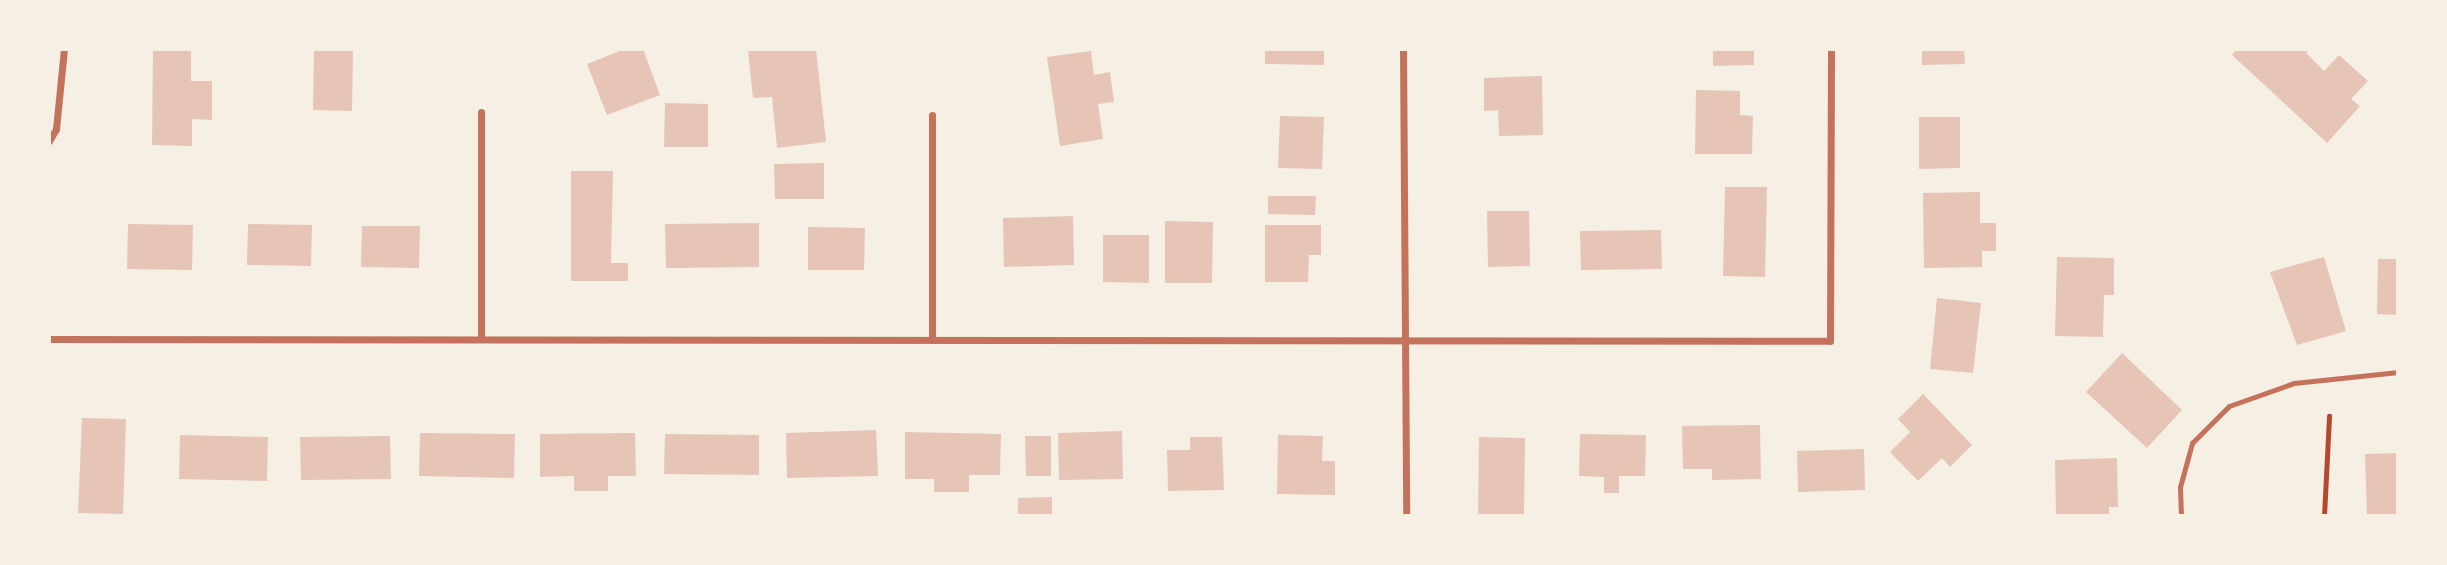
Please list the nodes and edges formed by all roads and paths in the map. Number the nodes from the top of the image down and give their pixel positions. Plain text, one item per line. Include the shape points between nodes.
1 (64, 49) edge
2 (1403, 49) edge
3 (1831, 49) edge
4 (481, 111) dead end
5 (932, 115) dead end
6 (49, 141) edge
7 (49, 338) edge
8 (481, 339) junction
9 (932, 340) junction
10 (1403, 340) junction
11 (2398, 372) edge
12 (2329, 416) dead end
13 (1406, 516) edge
14 (2181, 516) edge
15 (2324, 516) edge

1 - 6 street via 56,129
2 - 10 street
3 - 10 street via 1830,341
4 - 8 street
5 - 9 street
7 - 8 street
8 - 9 street
9 - 10 street
10 - 13 street
11 - 14 lane via 2294,383 2229,407 2192,443 2180,487
12 - 15 path

